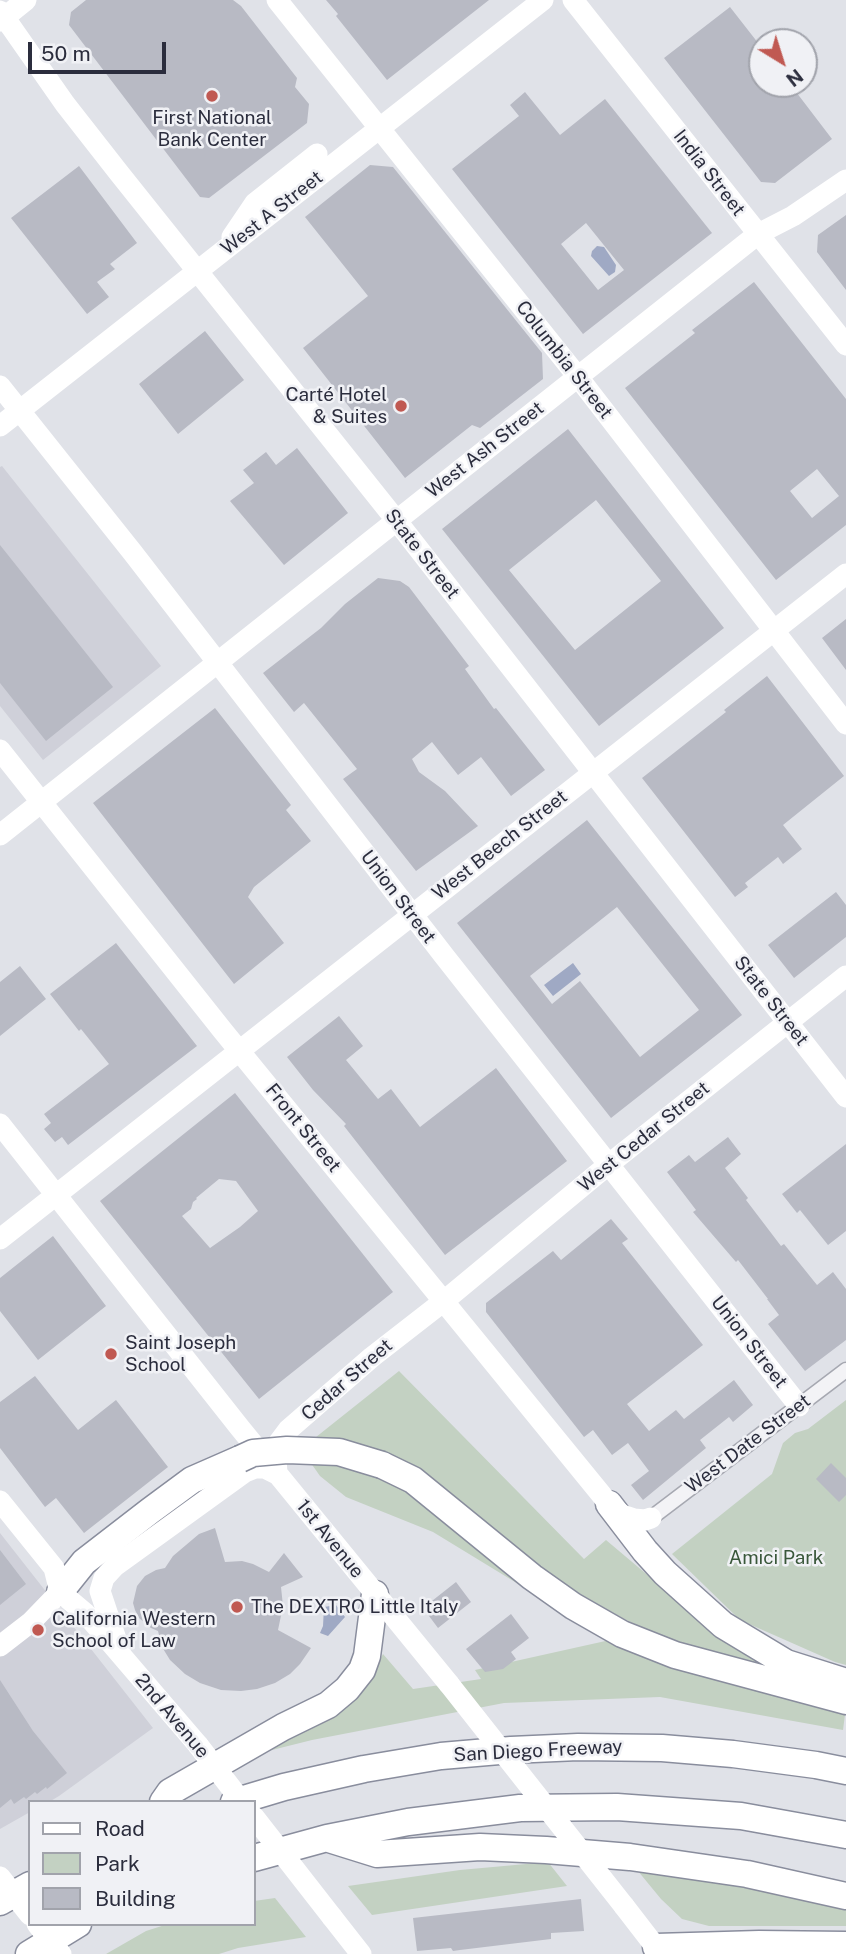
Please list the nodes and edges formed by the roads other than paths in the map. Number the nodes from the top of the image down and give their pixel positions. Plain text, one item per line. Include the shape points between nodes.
1 (26, 0) edge
2 (277, 0) edge
3 (544, 0) edge
4 (573, 0) edge
5 (2, 16) edge
6 (379, 129) junction
7 (317, 154) dead end
8 (846, 180) edge
9 (758, 234) junction
10 (223, 252) junction
11 (197, 272) junction
12 (846, 345) edge
13 (578, 377) junction
14 (0, 386) edge
15 (20, 410) junction
16 (0, 426) edge
17 (396, 520) junction
18 (846, 574) edge
19 (774, 630) junction
20 (217, 662) junction
21 (846, 724) edge
22 (0, 750) edge
23 (592, 772) junction
24 (41, 802) junction
25 (0, 835) edge
26 (412, 914) junction
27 (846, 976) edge
28 (788, 1023) junction
29 (239, 1051) junction
30 (846, 1097) edge
31 (0, 1124) edge
32 (608, 1165) junction
33 (56, 1195) junction
34 (0, 1239) edge
35 (444, 1301) junction
36 (846, 1370) edge
37 (799, 1406) junction
38 (277, 1474) junction
39 (0, 1501) edge
40 (609, 1504) junction
41 (651, 1518) joint
42 (62, 1579) junction
43 (375, 1594) junction
44 (0, 1646) edge
45 (121, 1654) junction
46 (846, 1682) edge
47 (846, 1701) edge
48 (846, 1771) edge
49 (164, 1800) edge
50 (240, 1800) edge
51 (241, 1800) edge
52 (256, 1820) edge
53 (846, 1835) edge
54 (327, 1839) junction
55 (256, 1857) edge
56 (0, 1877) edge
57 (28, 1886) edge
58 (846, 1896) edge
59 (0, 1902) edge
60 (28, 1912) edge
61 (39, 1926) edge
62 (75, 1926) edge
63 (846, 1945) edge
64 (654, 1952) edge
65 (29, 1954) edge
66 (61, 1954) edge
67 (361, 1954) edge

1 - 5 main road
2 - 6 main road, Columbia Street
3 - 6 main road, West A Street
4 - 9 main road, India Street
5 - 11 main road, State Street
6 - 10 main road, West A Street
6 - 13 main road, Columbia Street
7 - 10 main road via 255,203
8 - 9 main road, West Ash Street
9 - 12 main road, India Street
9 - 13 main road, West Ash Street
10 - 11 main road, West A Street
11 - 15 main road, West A Street
11 - 17 main road, State Street
13 - 17 main road, West Ash Street
13 - 19 main road, Columbia Street
14 - 15 main road, Union Street
15 - 16 main road, West A Street
15 - 20 main road, Union Street
17 - 20 main road, West Ash Street
17 - 23 main road, State Street
18 - 19 main road, West Beech Street
19 - 21 main road, Columbia Street
19 - 23 main road, West Beech Street
20 - 24 main road, West Ash Street
20 - 26 main road, Union Street
22 - 24 main road, Front Street
23 - 26 main road, West Beech Street
23 - 28 main road, State Street
24 - 25 main road, West Ash Street
24 - 29 main road, Front Street
26 - 29 main road, West Beech Street
26 - 32 main road, Union Street
27 - 28 main road, West Cedar Street
28 - 30 main road, State Street
28 - 32 main road, West Cedar Street
29 - 33 main road, West Beech Street
29 - 35 main road, Front Street
31 - 33 main road, 1st Avenue
32 - 35 main road, West Cedar Street
32 - 37 main road, Union Street
33 - 34 main road, West Beech Street
33 - 38 main road, 1st Avenue
35 - 38 main road, Cedar Street via 284,1435 277,1450
35 - 40 main road, Front Street
36 - 37 street, West Date Street
37 - 41 street, West Date Street
38 - 43 main road, 1st Avenue
38 - 45 main road via 265,1468 245,1472 110,1572 100,1591
39 - 42 main road
40 - 41 main road via 634,1519
40 - 46 highway via 665,1573 723,1625 786,1663
42 - 44 main road via 31,1622
42 - 45 main road via 92,1601
42 - 47 highway, bridge via 192,1480 253,1453 339,1452 413,1480 532,1577 622,1634 676,1655
43 - 49 highway via 367,1656 347,1689 328,1705 170,1792
43 - 64 main road, 1st Avenue, bridge via 624,1906
45 - 50 main road, 2nd Avenue, bridge
48 - 51 highway, San Diego Freeway via 662,1748 525,1749 365,1769
52 - 67 main road, bridge
53 - 54 highway via 741,1816 617,1807 520,1808 408,1822
54 - 55 highway
54 - 58 highway via 377,1854 480,1847 630,1857 747,1874
56 - 60 main road, bridge
57 - 59 highway
61 - 66 main road, bridge
62 - 65 highway
63 - 64 highway via 759,1944

